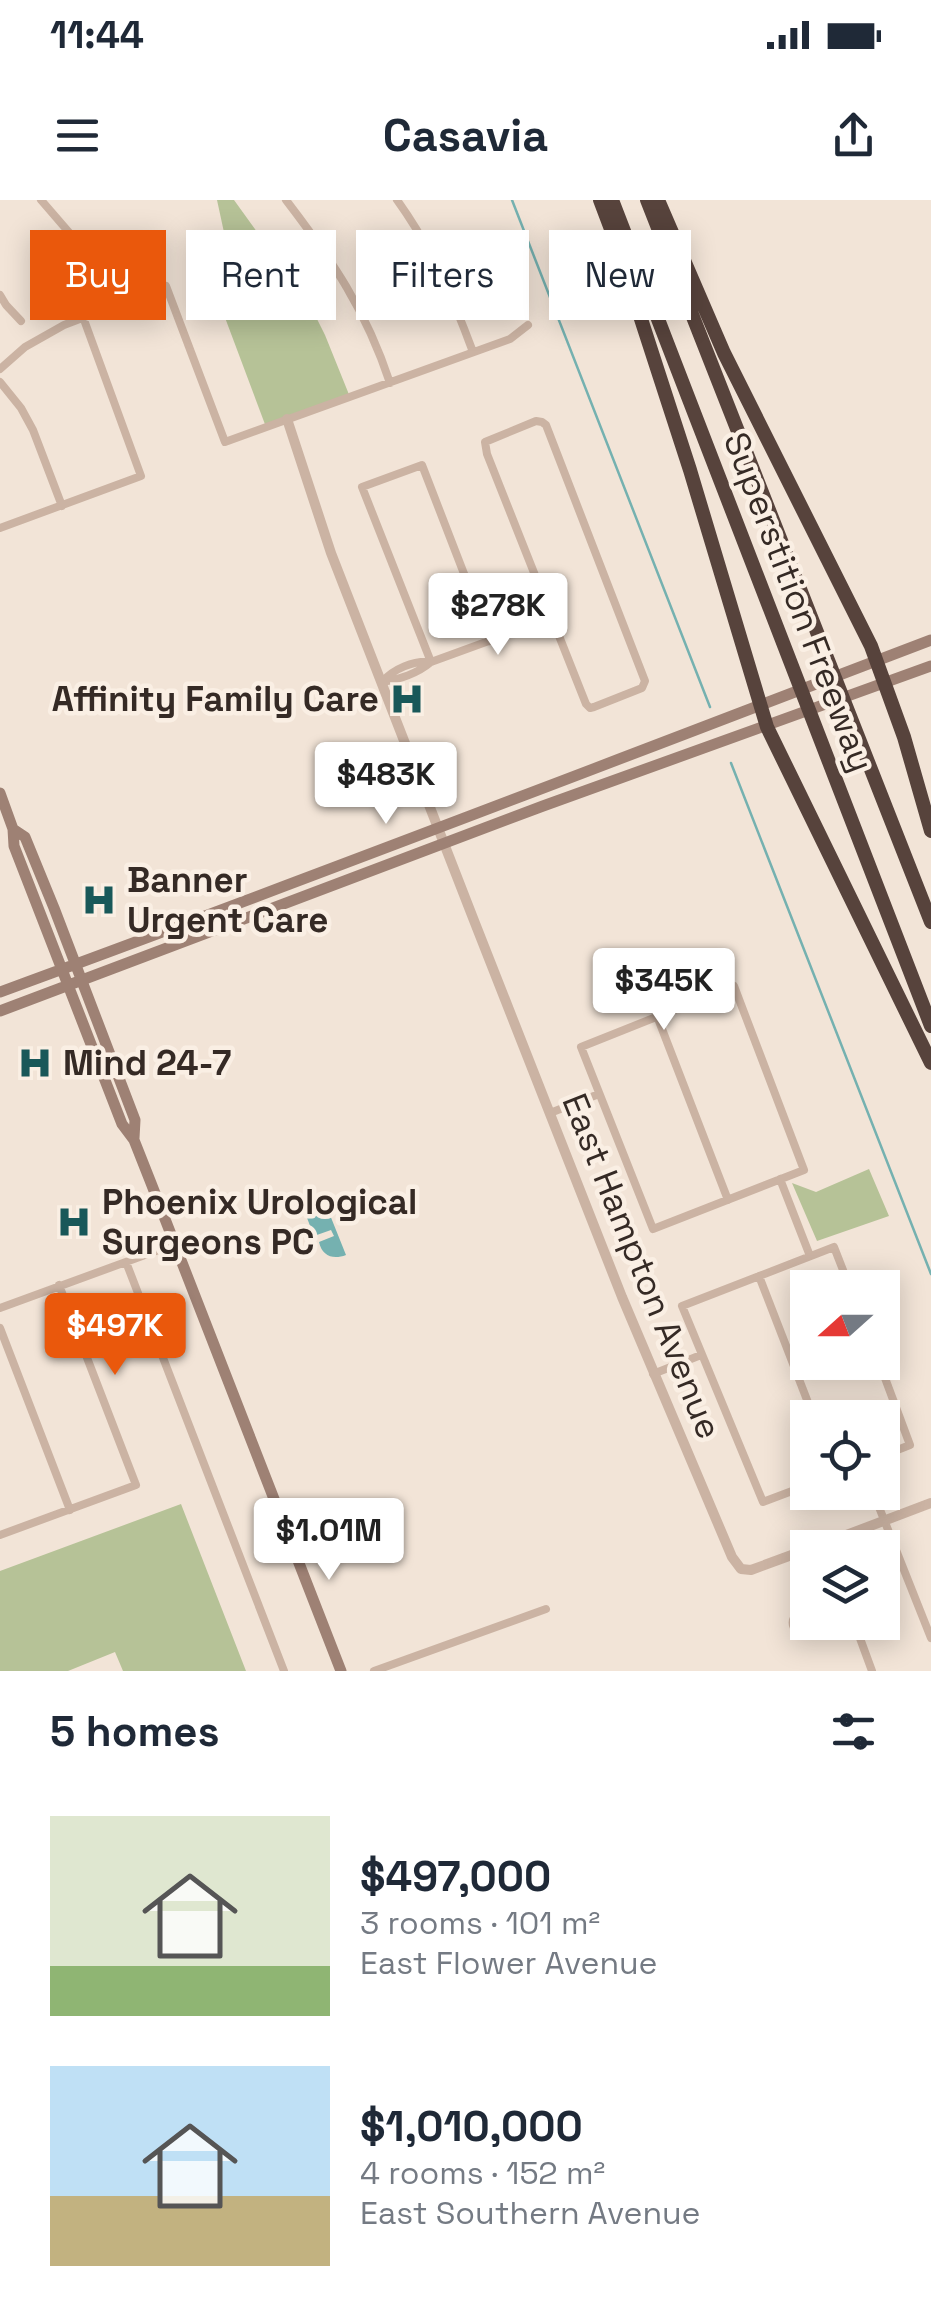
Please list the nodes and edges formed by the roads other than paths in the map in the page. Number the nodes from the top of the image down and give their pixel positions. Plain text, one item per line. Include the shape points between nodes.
1 (41, 200) edge
2 (286, 200) edge
3 (397, 200) edge
4 (600, 200) edge
5 (612, 200) edge
6 (647, 200) edge
7 (658, 200) edge
8 (66, 230) edge
9 (418, 230) edge
10 (166, 286) edge
11 (0, 295) edge
12 (77, 320) edge
13 (84, 320) edge
14 (461, 320) edge
15 (21, 321) dead end
16 (528, 324) dead end
17 (473, 352) junction
18 (0, 369) edge
19 (0, 382) edge
20 (390, 382) junction
21 (288, 419) junction
22 (62, 506) junction
23 (0, 528) edge
24 (552, 618) junction
25 (931, 640) edge
26 (490, 641) junction
27 (878, 660) junction
28 (431, 662) junction
29 (931, 666) edge
30 (382, 682) junction
31 (886, 683) junction
32 (759, 704) junction
33 (767, 727) junction
34 (666, 741) junction
35 (592, 788) junction
36 (0, 793) edge
37 (14, 829) junction
38 (439, 829) junction
39 (931, 831) edge
40 (444, 843) junction
41 (299, 882) junction
42 (240, 904) junction
43 (251, 916) junction
44 (931, 922) edge
45 (185, 940) junction
46 (76, 964) junction
47 (60, 970) junction
48 (82, 980) junction
49 (67, 986) junction
50 (0, 992) edge
51 (0, 1010) edge
52 (657, 1016) junction
53 (931, 1026) edge
54 (931, 1063) edge
55 (599, 1094) junction
56 (550, 1113) junction
57 (134, 1140) junction
58 (780, 1179) junction
59 (728, 1200) junction
60 (175, 1244) junction
61 (810, 1256) junction
62 (126, 1262) junction
63 (843, 1270) edge
64 (759, 1276) junction
65 (59, 1286) junction
66 (0, 1308) edge
67 (0, 1328) edge
68 (701, 1355) junction
69 (653, 1374) junction
70 (807, 1400) edge
71 (900, 1419) edge
72 (900, 1449) edge
73 (790, 1492) edge
74 (931, 1503) edge
75 (70, 1510) junction
76 (880, 1510) edge
77 (884, 1521) junction
78 (859, 1530) edge
79 (1, 1532) edge
80 (790, 1555) edge
81 (546, 1609) dead end
82 (931, 1638) edge
83 (861, 1640) edge
84 (284, 1671) edge
85 (340, 1671) edge
86 (374, 1671) edge
87 (872, 1671) edge

1 - 8 street
2 - 20 street via 344,279
3 - 9 street
4 - 32 highway
5 - 53 highway, Superstition Freeway
6 - 44 highway, Superstition Freeway
7 - 27 highway via 724,352
10 - 21 street via 225,442
11 - 15 street
12 - 18 street
13 - 22 street via 142,476
14 - 17 street
16 - 17 street via 510,339
17 - 20 street
19 - 22 street via 27,419
20 - 21 street
21 - 30 street, East Hampton Avenue
22 - 23 street
24 - 24 street via 590,708 645,684 546,425 536,422 485,442
24 - 26 street
25 - 27 main road
26 - 28 street
26 - 28 street via 422,465 362,487
27 - 31 highway
27 - 32 main road
28 - 30 street
29 - 31 main road
30 - 38 street, East Hampton Avenue
31 - 33 main road
31 - 39 highway
32 - 33 highway
32 - 34 main road
33 - 35 main road
33 - 54 highway
34 - 35 main road via 652,754 599,776
34 - 38 main road
35 - 40 main road
36 - 37 main road
37 - 46 main road via 25,837
37 - 47 main road via 14,846
38 - 40 street, East Hampton Avenue
38 - 41 main road
40 - 43 main road
40 - 56 street, East Hampton Avenue
41 - 42 main road
41 - 43 main road via 255,906
42 - 45 main road via 238,912
42 - 46 main road
43 - 45 main road
45 - 48 main road
46 - 47 main road
46 - 48 main road
47 - 49 main road
47 - 50 main road
48 - 49 main road
48 - 57 main road via 135,1120
49 - 51 main road
49 - 57 main road
52 - 55 street via 580,1047
52 - 58 street via 734,986 804,1170
52 - 59 street
55 - 56 street
55 - 59 street via 653,1229
56 - 69 street, East Hampton Avenue
57 - 60 main road
58 - 59 street
58 - 61 street
60 - 62 street
60 - 85 main road
61 - 63 street via 834,1247
61 - 64 street
62 - 65 street
62 - 84 street
64 - 68 street via 682,1306
64 - 70 street
65 - 66 street
65 - 75 street via 136,1485
67 - 75 street
68 - 69 street
68 - 73 street via 763,1502
69 - 80 street, East Hampton Avenue via 741,1569
71 - 72 street via 910,1445
74 - 77 street
75 - 79 street
76 - 77 street
77 - 78 street
77 - 82 street
81 - 86 street
83 - 87 street

